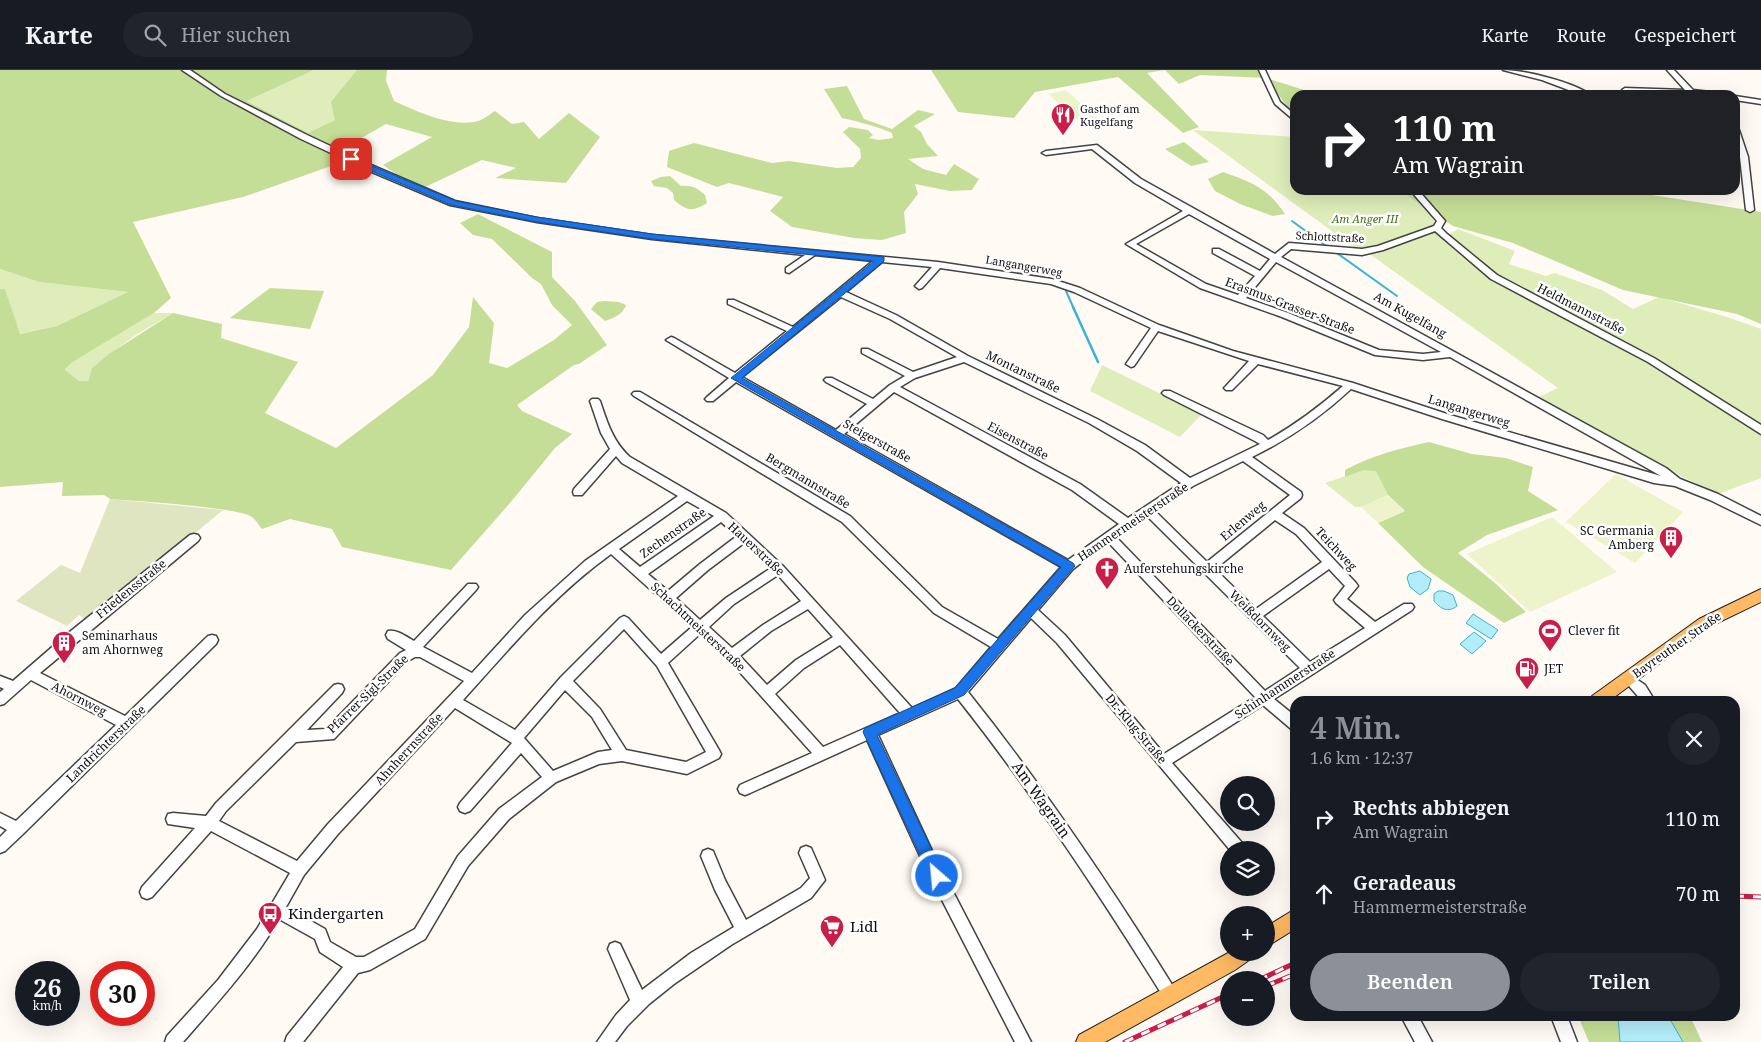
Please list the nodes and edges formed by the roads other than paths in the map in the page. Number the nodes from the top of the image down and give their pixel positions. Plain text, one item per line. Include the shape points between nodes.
1 (185, 70) edge
2 (1262, 70) edge
3 (1506, 70) edge
4 (1670, 70) edge
5 (1575, 90) edge
6 (1690, 90) edge
7 (1740, 99) edge
8 (1761, 102) edge
9 (1290, 115) edge
10 (1740, 145) edge
11 (1046, 153) dead end
12 (1418, 195) edge
13 (1750, 210) dead end
14 (1188, 211) junction
15 (1437, 228) junction
16 (1216, 251) dead end
17 (812, 253) junction
18 (1276, 257) junction
19 (881, 259) junction
20 (938, 265) junction
21 (789, 270) dead end
22 (1261, 275) junction
23 (919, 286) dead end
24 (840, 292) junction
25 (1240, 300) junction
26 (731, 302) dead end
27 (1156, 328) junction
28 (792, 330) junction
29 (672, 340) dead end
30 (865, 351) dead end
31 (1451, 354) junction
32 (965, 358) junction
33 (1256, 360) junction
34 (1132, 364) dead end
35 (912, 376) junction
36 (736, 378) junction
37 (829, 380) dead end
38 (1350, 386) junction
39 (893, 387) junction
40 (1229, 388) dead end
41 (1167, 393) dead end
42 (636, 394) dead end
43 (710, 399) dead end
44 (596, 400) dead end
45 (874, 403) junction
46 (1761, 430) edge
47 (837, 435) junction
48 (1267, 445) junction
49 (616, 451) junction
50 (1244, 456) junction
51 (1676, 482) junction
52 (1189, 483) junction
53 (578, 492) dead end
54 (687, 496) junction
55 (1148, 511) junction
56 (1273, 513) junction
57 (722, 516) junction
58 (1761, 521) edge
59 (1128, 524) junction
60 (1109, 536) junction
61 (744, 537) junction
62 (194, 538) dead end
63 (611, 548) junction
64 (1330, 562) junction
65 (1069, 566) junction
66 (779, 569) junction
67 (1207, 569) junction
68 (640, 574) junction
69 (472, 587) dead end
70 (1761, 595) edge
71 (668, 598) junction
72 (809, 602) junction
73 (1408, 607) dead end
74 (1030, 610) junction
75 (1255, 616) junction
76 (701, 626) junction
77 (1374, 628) junction
78 (392, 635) dead end
79 (841, 638) junction
80 (212, 640) dead end
81 (999, 646) junction
82 (414, 652) junction
83 (732, 656) junction
84 (660, 662) junction
85 (1308, 668) junction
86 (31, 674) junction
87 (1629, 679) junction
88 (474, 680) junction
89 (0, 681) edge
90 (564, 681) junction
91 (14, 687) junction
92 (338, 689) dead end
93 (960, 692) junction
94 (766, 694) junction
95 (1604, 696) edge
96 (1646, 696) edge
97 (1265, 699) junction
98 (0, 700) edge
99 (454, 702) junction
100 (910, 715) junction
101 (1290, 720) edge
102 (127, 724) junction
103 (870, 732) junction
104 (292, 736) junction
105 (519, 741) junction
106 (822, 754) junction
107 (622, 755) junction
108 (1163, 762) junction
109 (551, 778) junction
110 (745, 789) dead end
111 (465, 807) dead end
112 (0, 819) edge
113 (173, 819) dead end
114 (210, 822) junction
115 (18, 829) junction
116 (1231, 841) edge
117 (0, 846) edge
118 (806, 854) dead end
119 (708, 856) dead end
120 (299, 870) junction
121 (147, 892) dead end
122 (277, 910) junction
123 (1290, 921) edge
124 (743, 930) junction
125 (1275, 932) edge
126 (615, 949) dead end
127 (1233, 961) edge
128 (354, 965) junction
129 (1171, 996) junction
130 (639, 1002) junction
131 (1412, 1021) edge
132 (1561, 1021) edge
133 (172, 1042) edge
134 (294, 1042) edge
135 (605, 1042) edge
136 (1023, 1042) edge
137 (1086, 1042) edge
138 (1424, 1042) edge
139 (1569, 1042) edge

1 - 17 street, Langangerweg via 222,95 304,137 453,203 585,228
2 - 9 street via 1277,103
3 - 5 street via 1544,78
4 - 6 street
7 - 8 street
10 - 13 street
11 - 14 street, Am Kugelfang via 1094,146 1138,181
12 - 15 street, Heldmannstraße via 1441,221
14 - 18 street, Am Kugelfang
14 - 25 street, Erasmus-Grasser-Straße via 1130,244 1203,286
15 - 18 street, Schlottstraße via 1362,252 1289,246
15 - 46 street, Heldmannstraße via 1494,277 1651,360
16 - 22 street
17 - 19 street, Langangerweg
17 - 21 street
18 - 22 street, Schlottstraße
18 - 31 street, Am Kugelfang
19 - 20 street, Langangerweg
19 - 24 street
20 - 23 street
20 - 27 street, Langangerweg via 1052,282 1078,290
22 - 25 street, Schlottstraße
24 - 28 street
24 - 32 street, Montanstraße via 893,317
25 - 31 street, Erasmus-Grasser-Straße via 1378,353 1424,357
26 - 28 street
27 - 33 street, Langangerweg
27 - 34 street
28 - 36 street
29 - 36 street, Steigerstraße
30 - 35 street
31 - 51 street, Am Kugelfang via 1662,471
32 - 35 street
32 - 52 street, Montanstraße via 1094,421 1142,448
33 - 38 street, Langangerweg
33 - 40 street
35 - 39 street
36 - 43 street
36 - 47 street, Steigerstraße
37 - 45 street
38 - 48 street, Hammermeisterstraße via 1307,420
38 - 51 street, Langangerweg via 1654,479
39 - 45 street
39 - 59 street, Eisenstraße via 1076,486
41 - 48 street via 1259,438
42 - 81 street, Bergmannstraße via 846,519 938,610
44 - 49 street, Hauerstraße via 608,438
45 - 47 street
47 - 65 street, Steigerstraße
48 - 50 street, Hammermeisterstraße
49 - 53 street
49 - 54 street, Hauerstraße
50 - 52 street, Hammermeisterstraße
50 - 56 street, Erlenweg via 1297,495
51 - 58 street, Am Kugelfang
52 - 55 street, Hammermeisterstraße
54 - 57 street, Hauerstraße
54 - 63 street, Ahnherrnstraße
55 - 59 street, Hammermeisterstraße
55 - 67 street, Weißdornweg
56 - 64 street, Teichweg via 1300,531
56 - 67 street, Erlenweg
57 - 61 street, Hauerstraße
57 - 68 street, Zechenstraße
59 - 60 street, Hammermeisterstraße
60 - 65 street, Hammermeisterstraße
60 - 97 street, Dollackerstraße
61 - 66 street, Hauerstraße
61 - 71 street
62 - 86 street, Friedensstraße
63 - 68 street, Schachtmeisterstraße
63 - 88 street, Ahnherrnstraße via 588,564 529,618
64 - 75 street
64 - 77 street, Teichweg via 1352,586 1340,600
65 - 74 street, Hammermeisterstraße
66 - 72 street, Hauerstraße
66 - 76 street via 730,601
67 - 75 street, Weißdornweg
68 - 71 street, Schachtmeisterstraße
69 - 82 street, Pfarrer-Sigl-Straße via 463,601 419,642
70 - 87 main road, Bayreuther Straße via 1704,623
71 - 76 street, Schachtmeisterstraße
72 - 79 street, Hauerstraße
72 - 83 street via 767,628
73 - 77 street, Schinhammerstraße
74 - 81 street, Hammermeisterstraße
74 - 108 street, Dr.-Klug-Straße via 1061,639
75 - 85 street, Weißdornweg
76 - 83 street, Schachtmeisterstraße
76 - 84 street
77 - 85 street, Schinhammerstraße
78 - 82 street, Pfarrer-Sigl-Straße via 409,644
79 - 94 street via 800,664
79 - 100 street, Hauerstraße
80 - 102 street, Landrichterstraße
81 - 93 street, Hammermeisterstraße
82 - 88 street, Pfarrer-Sigl-Straße via 422,652
82 - 104 street, Pfarrer-Sigl-Straße via 404,657 329,735
83 - 94 street, Schachtmeisterstraße
84 - 90 street via 624,621
84 - 107 street via 714,754 687,768
85 - 97 street, Schinhammerstraße
86 - 91 street, Friedensstraße
86 - 102 street, Ahornweg
87 - 95 main road, Bayreuther Straße
87 - 96 street
88 - 99 street, Ahnherrnstraße
89 - 91 street
90 - 105 street
90 - 107 street via 596,713
91 - 98 street, Friedensstraße
92 - 104 street, Pfarrer-Sigl-Straße
93 - 100 street
93 - 129 street, Am Wagrain via 1039,795
94 - 106 street, Schachtmeisterstraße
97 - 101 street, Dollackerstraße
97 - 108 street, Schinhammerstraße
99 - 105 street
99 - 120 street, Ahnherrnstraße via 333,829
100 - 103 street
102 - 115 street, Landrichterstraße
103 - 106 street
103 - 136 street via 929,860
104 - 114 street, Pfarrer-Sigl-Straße via 220,807
105 - 109 street
105 - 111 street
106 - 110 street
107 - 109 street via 598,758
108 - 116 street, Dr.-Klug-Straße
109 - 128 street via 504,814 463,861 420,934 365,965
112 - 115 street
113 - 114 street
114 - 120 street
114 - 121 street, Pfarrer-Sigl-Straße
115 - 117 street, Landrichterstraße
118 - 124 street via 818,880 806,893
119 - 124 street
120 - 122 street, Ahnherrnstraße
122 - 128 street via 320,934 325,947
122 - 133 street, Ahnherrnstraße via 223,985
123 - 125 main road
124 - 130 street
126 - 130 street
127 - 129 main road
128 - 134 street
129 - 137 main road
130 - 135 street
131 - 138 street
132 - 139 street

